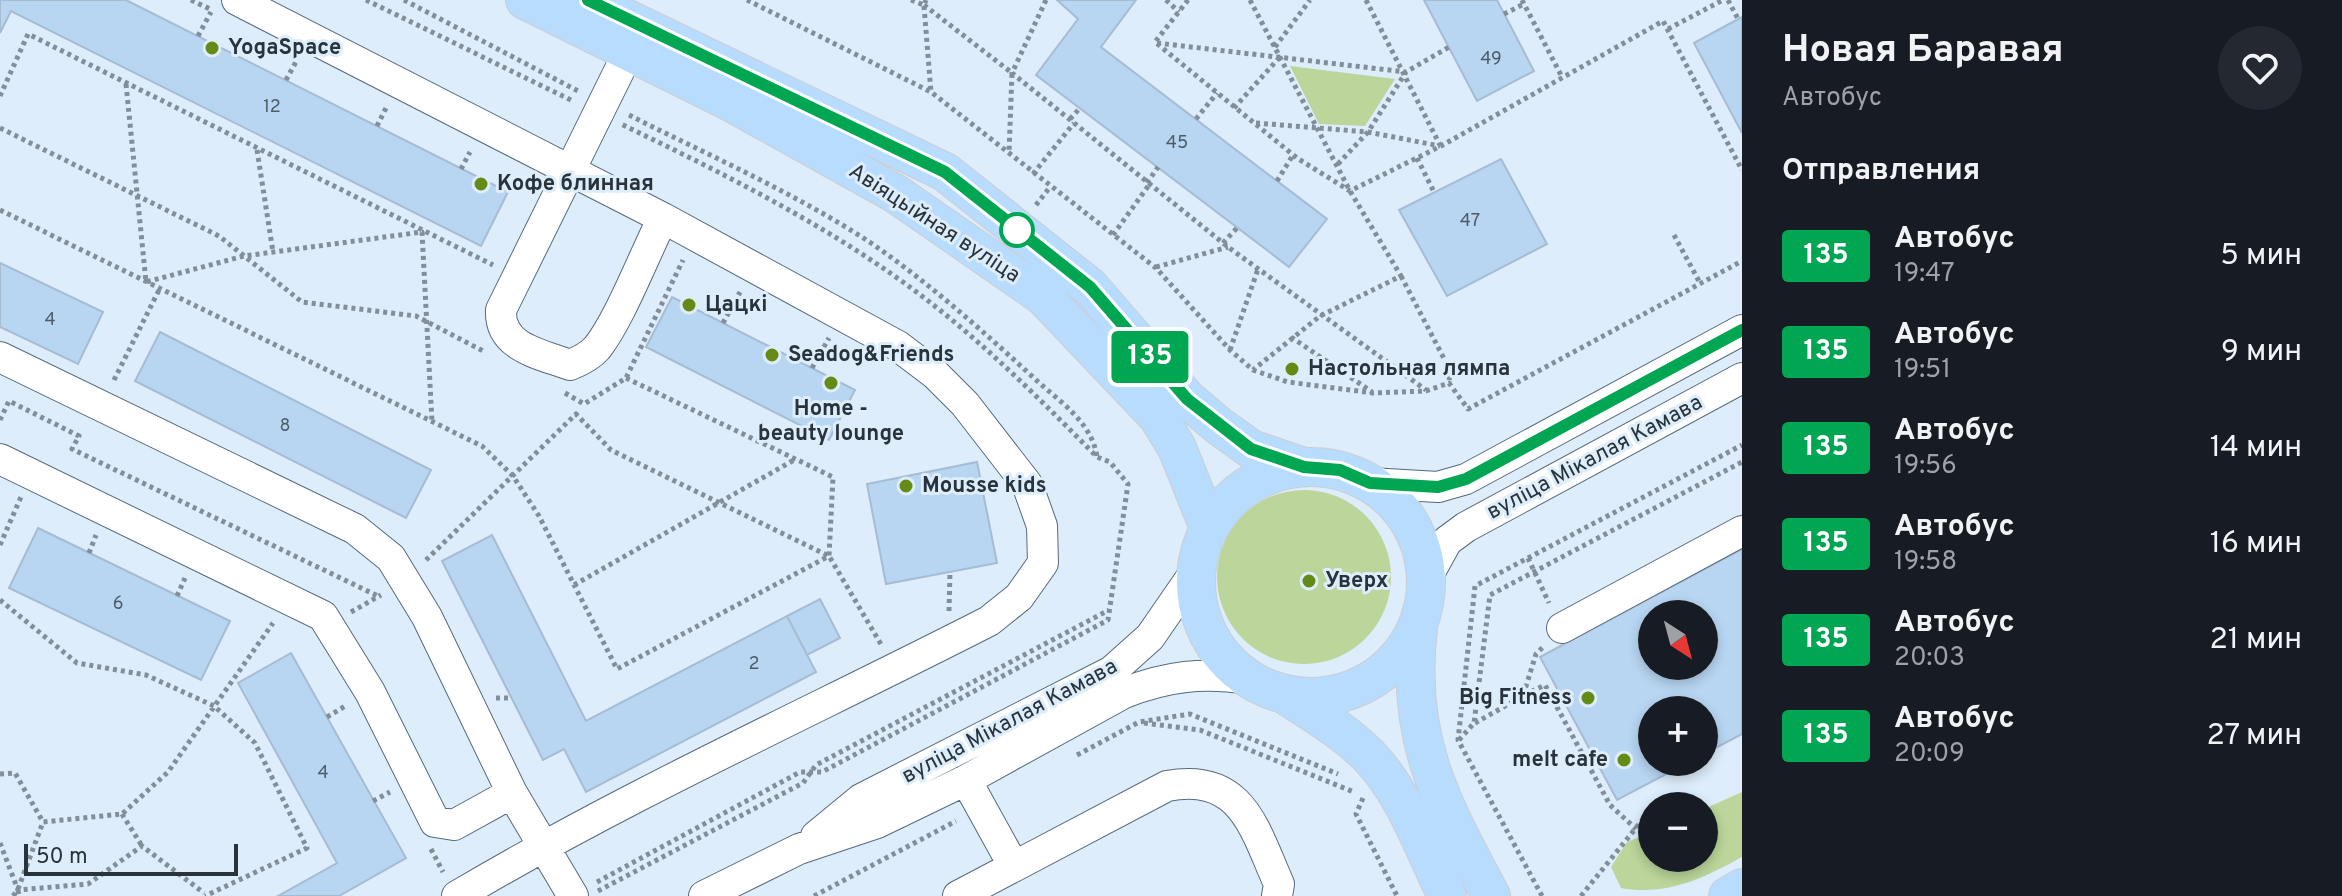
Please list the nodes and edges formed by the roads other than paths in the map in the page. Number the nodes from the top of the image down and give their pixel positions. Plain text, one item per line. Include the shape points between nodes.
1 (237, 0) edge
2 (525, 0) edge
3 (588, 0) edge
4 (629, 51) junction
5 (571, 170) junction
6 (663, 218) junction
7 (1742, 330) edge
8 (0, 357) edge
9 (1742, 378) edge
10 (0, 459) edge
11 (1304, 467) junction
12 (1370, 483) junction
13 (1209, 528) junction
14 (1742, 531) edge
15 (1197, 569) junction
16 (1425, 581) junction
17 (1419, 622) junction
18 (1562, 628) road end
19 (1265, 686) junction
20 (966, 780) junction
21 (512, 793) junction
22 (543, 844) junction
23 (799, 849) junction
24 (1013, 865) junction
25 (1742, 888) edge
26 (452, 889) edge
27 (572, 896) edge
28 (704, 896) edge
29 (958, 896) edge
30 (1277, 896) edge
31 (1447, 896) edge
32 (1491, 896) edge
33 (1728, 896) edge

1 - 5 street
2 - 4 main road, Авіяцыйная вуліца
3 - 11 main road, Авіяцыйная вуліца via 945,172 1090,287 1187,399 1219,426 1251,449
4 - 5 street
4 - 13 main road, Авіяцыйная вуліца via 896,194 1043,296 1158,417 1177,448
5 - 6 street
5 - 6 street via 501,310 500,325 507,338 522,347 570,365 596,348
6 - 22 street via 898,346 965,404 1027,484 1042,526 1043,563 1019,597 989,621
7 - 12 street, вуліца Мікалая Камава via 1466,479 1438,487
8 - 21 street via 355,529 391,558 454,671
9 - 16 street, вуліца Мікалая Камава via 1466,527 1447,541
10 - 21 street via 323,616 370,692 435,822 454,825
11 - 12 main road via 1340,470
11 - 13 main road via 1250,484
12 - 16 main road via 1393,501 1410,525 1422,552
13 - 15 main road
14 - 18 street
15 - 19 main road via 1197,599 1220,653
15 - 23 street, вуліца Мікалая Камава via 1150,637 1112,671 861,799
16 - 17 main road
17 - 19 main road via 1391,664 1367,681 1325,695
17 - 32 main road via 1413,674 1424,754 1439,798
19 - 20 street, вуліца Мікалая Камава via 1210,673 1149,683
19 - 31 main road via 1340,731 1371,758 1399,799
20 - 23 street, вуліца Мікалая Камава via 877,823
20 - 24 street
21 - 22 street
22 - 26 street
22 - 27 street
23 - 28 street, вуліца Мікалая Камава
24 - 29 street
24 - 30 street via 1167,786 1191,781 1222,790 1243,805 1279,884
25 - 33 main road

